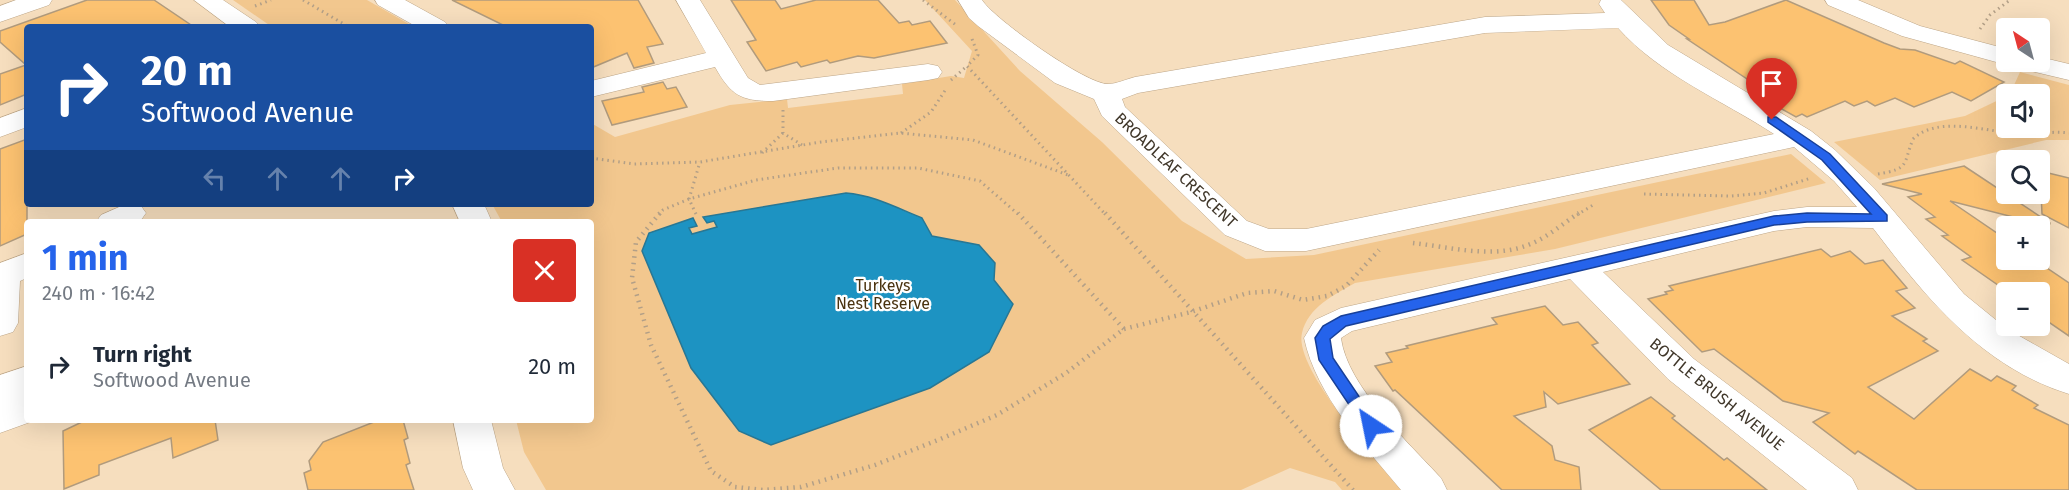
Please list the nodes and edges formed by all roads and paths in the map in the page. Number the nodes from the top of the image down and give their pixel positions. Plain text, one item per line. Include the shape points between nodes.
1 (206, 0) edge
2 (303, 0) edge
3 (387, 0) edge
4 (688, 0) edge
5 (923, 0) edge
6 (1837, 0) edge
7 (2010, 0) edge
8 (967, 8) edge
9 (1616, 10) edge
10 (242, 24) edge
11 (344, 24) edge
12 (431, 24) edge
13 (957, 25) junction
14 (1968, 47) junction
15 (1996, 54) edge
16 (721, 57) junction
17 (967, 66) junction
18 (2050, 67) edge
19 (928, 72) dead end
20 (2069, 72) edge
21 (594, 88) edge
22 (784, 92) junction
23 (1109, 95) junction
24 (24, 118) edge
25 (0, 128) edge
26 (783, 133) junction
27 (900, 133) junction
28 (2069, 133) edge
29 (1801, 137) junction
30 (802, 145) junction
31 (760, 154) junction
32 (594, 158) edge
33 (700, 162) junction
34 (1874, 174) dead end
35 (1072, 176) junction
36 (1817, 177) dead end
37 (1638, 193) dead end
38 (689, 199) junction
39 (1596, 204) dead end
40 (696, 214) dead end
41 (1882, 218) junction
42 (1405, 242) dead end
43 (1386, 248) dead end
44 (1577, 266) junction
45 (10, 272) edge
46 (1191, 312) junction
47 (0, 323) edge
48 (1124, 329) junction
49 (24, 381) edge
50 (2069, 381) edge
51 (0, 389) edge
52 (24, 409) edge
53 (0, 418) edge
54 (473, 423) edge
55 (494, 490) edge
56 (763, 490) edge
57 (1353, 490) edge
58 (1426, 490) edge
59 (1837, 490) edge

1 - 10 street
2 - 11 path
3 - 12 street
4 - 16 street
5 - 13 path
6 - 14 street via 1892,24
7 - 14 path via 1990,15
8 - 13 path
8 - 23 street via 1053,70
9 - 23 street, BROADLEAF CRESCENT via 1485,25 1135,85
9 - 29 street via 1676,65
13 - 17 path via 972,39 978,55
14 - 15 street
16 - 21 street
16 - 22 street via 746,91
17 - 27 path via 951,80 931,112
17 - 35 path
18 - 20 street
19 - 22 street
22 - 26 path
23 - 29 street, BROADLEAF CRESCENT via 1112,110 1223,219 1251,236 1285,242
24 - 25 street
26 - 30 path
26 - 31 path
27 - 30 path
27 - 35 path via 974,140
28 - 34 path via 1936,128 1917,134 1902,169
29 - 41 street via 1845,176
30 - 31 path
31 - 33 path
32 - 33 path via 634,164
33 - 38 path
35 - 46 path
36 - 37 path via 1764,193 1731,196
38 - 40 path
38 - 48 path via 756,180 838,168 918,168 980,181 1027,222
38 - 56 path via 663,210 636,242 632,278 651,345 711,471 735,487
39 - 42 path via 1526,247 1490,251
41 - 44 street via 1807,217 1774,221
41 - 50 street via 1972,321 2010,349
43 - 46 path via 1377,251 1346,286 1327,296 1303,300 1274,291 1247,293
44 - 58 street via 1357,316 1328,329 1322,338 1326,360 1371,426
44 - 59 street, BOTTLE BRUSH AVENUE via 1681,369
45 - 47 street
46 - 48 path
46 - 57 path
48 - 56 path via 1066,373 997,415 874,465 801,487
49 - 51 street
52 - 53 street
54 - 55 street via 483,468

